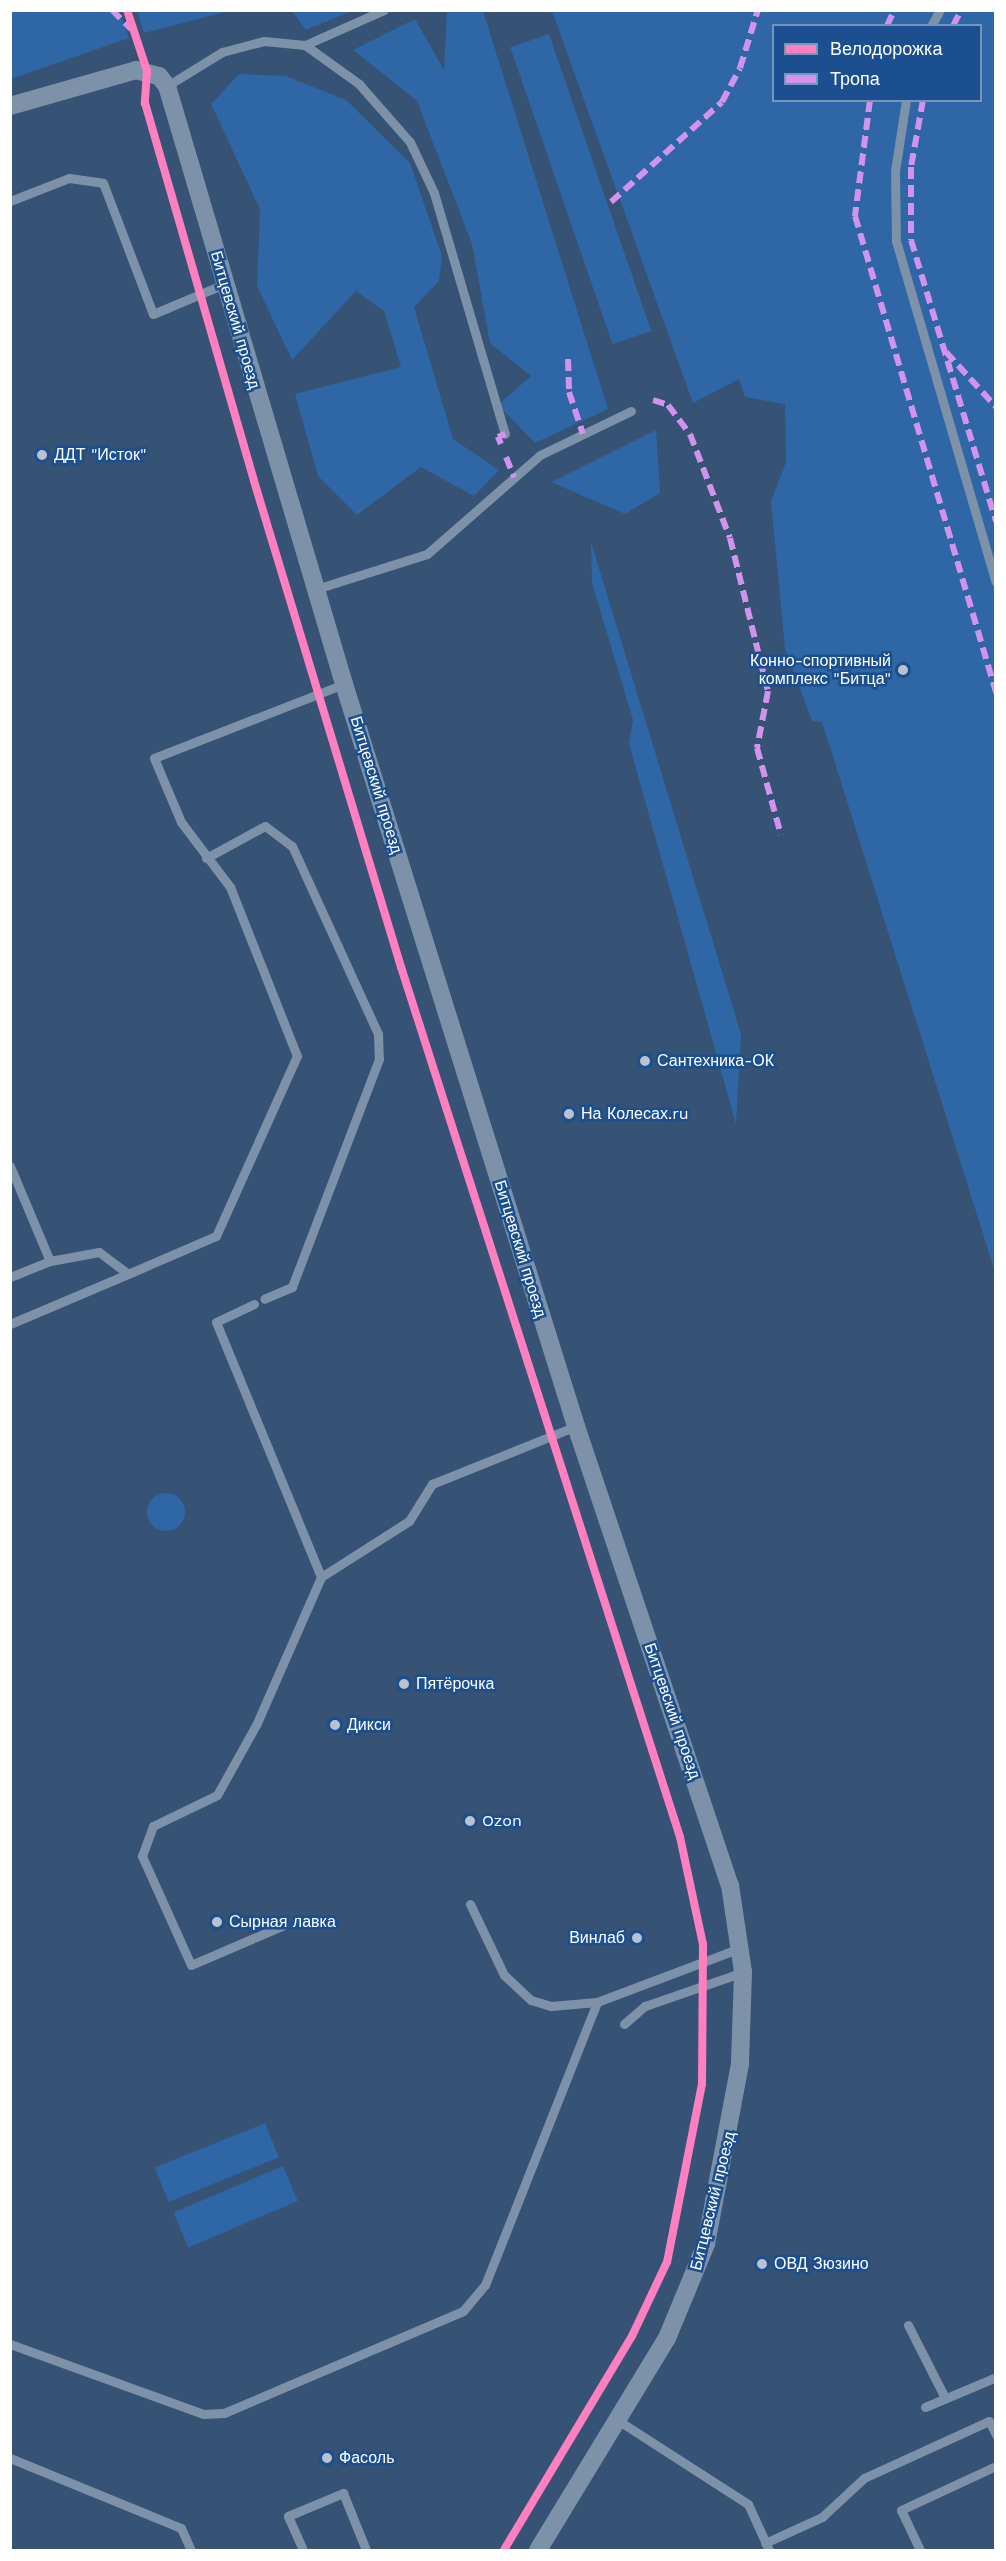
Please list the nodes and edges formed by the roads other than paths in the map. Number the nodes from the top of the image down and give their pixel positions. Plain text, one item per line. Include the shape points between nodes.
1 (384, 10) edge
2 (940, 10) edge
3 (932, 24) edge
4 (305, 45) junction
5 (167, 86) junction
6 (906, 102) edge
7 (10, 106) edge
8 (10, 201) edge
9 (224, 284) junction
10 (631, 411) dead end
11 (505, 434) dead end
12 (996, 582) edge
13 (316, 589) junction
14 (344, 684) junction
15 (207, 858) junction
16 (10, 1166) edge
17 (50, 1261) junction
18 (128, 1274) junction
19 (10, 1276) edge
20 (264, 1299) dead end
21 (254, 1304) dead end
22 (10, 1324) edge
23 (576, 1426) junction
24 (321, 1577) junction
25 (470, 1904) dead end
26 (284, 1925) dead end
27 (741, 1948) junction
28 (744, 1972) junction
29 (597, 2002) junction
30 (624, 2024) dead end
31 (908, 2325) dead end
32 (10, 2344) edge
33 (996, 2377) edge
34 (945, 2398) junction
35 (925, 2407) dead end
36 (619, 2421) junction
37 (996, 2435) edge
38 (10, 2458) edge
39 (996, 2466) edge
40 (767, 2547) edge
41 (191, 2550) edge
42 (303, 2550) edge
43 (366, 2550) edge
44 (538, 2550) edge
45 (920, 2550) edge

1 - 4 lane
2 - 3 lane
4 - 5 lane via 264,41 222,52
4 - 11 lane via 359,84 410,142 434,193
5 - 7 street via 159,76 136,70
5 - 9 street, Битцевский проезд
6 - 12 lane via 895,171 896,242
8 - 9 lane via 69,178 103,183 153,314
9 - 13 street, Битцевский проезд
10 - 13 lane via 540,455 427,554
13 - 14 street, Битцевский проезд
14 - 15 lane via 154,758 181,822
14 - 23 street, Битцевский проезд
15 - 18 lane via 230,887 297,1056 216,1236
15 - 20 lane via 265,826 292,846 378,1034 379,1059 292,1287
16 - 17 lane
17 - 18 lane via 99,1251
17 - 19 lane
18 - 22 lane
21 - 24 lane via 216,1322
23 - 24 lane via 432,1484 409,1521
23 - 27 street, Битцевский проезд via 720,1845
24 - 26 lane via 256,1723 216,1795 153,1826 142,1856 191,1965
25 - 29 lane via 489,1953 517,1991 551,2006
27 - 28 street, Битцевский проезд
27 - 29 lane
28 - 30 lane via 645,2006
28 - 36 street, Битцевский проезд via 736,2100 706,2244 685,2301
29 - 32 lane via 485,2285 463,2311 224,2413 203,2414
31 - 34 lane
33 - 34 lane
34 - 35 lane
36 - 40 lane via 748,2505
36 - 44 street, Битцевский проезд
37 - 40 lane via 989,2421 864,2478 822,2517
38 - 41 lane via 181,2528
39 - 45 lane via 901,2510
42 - 43 lane via 288,2516 343,2493

